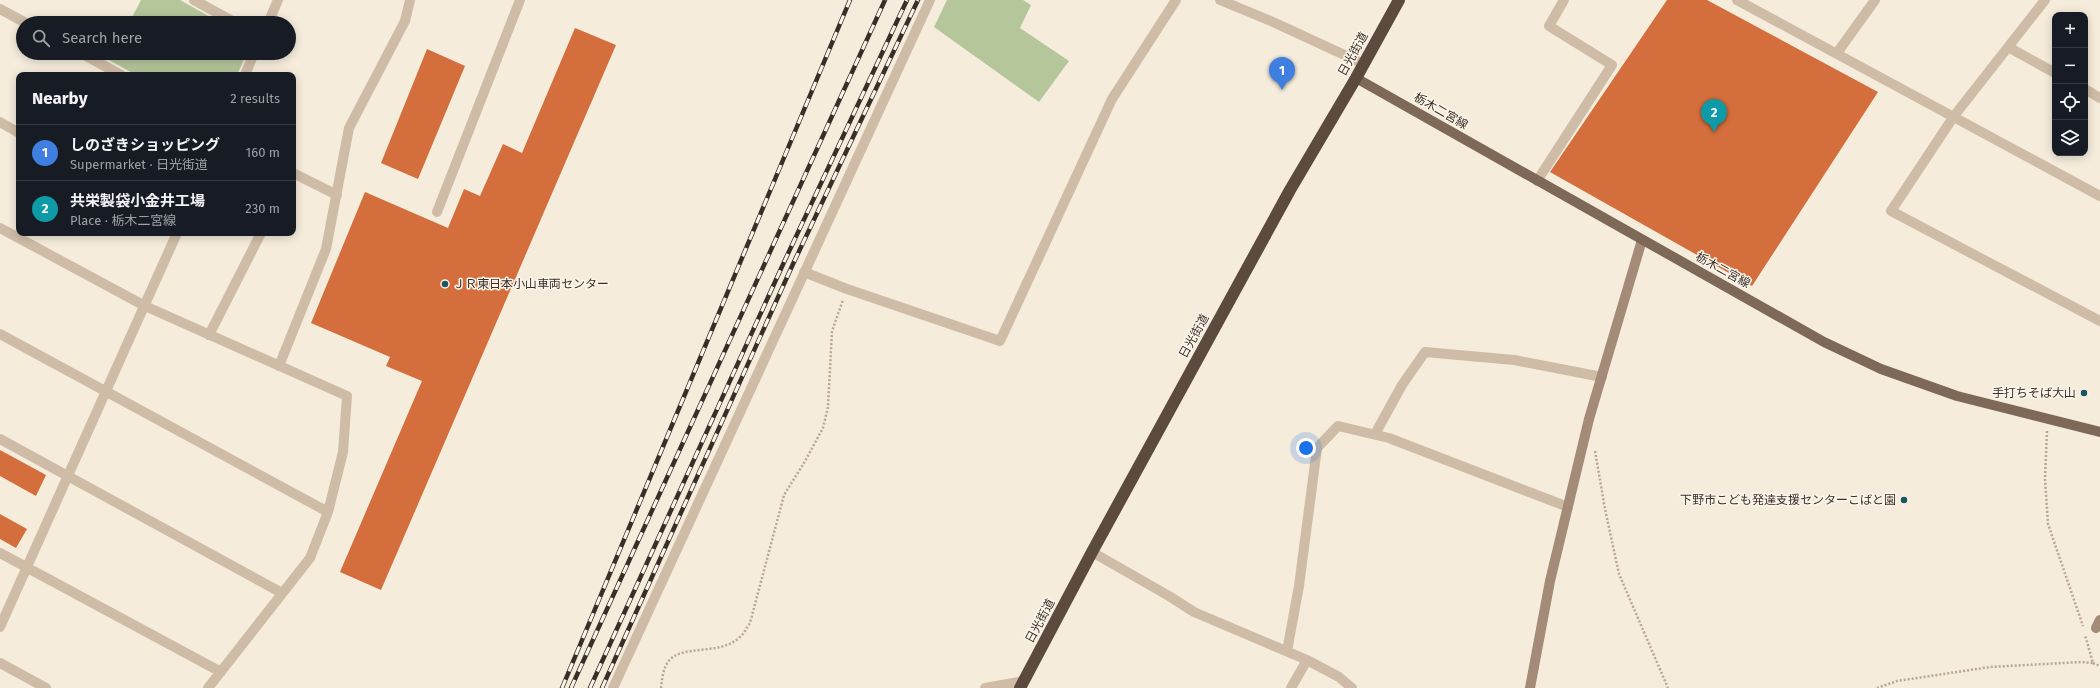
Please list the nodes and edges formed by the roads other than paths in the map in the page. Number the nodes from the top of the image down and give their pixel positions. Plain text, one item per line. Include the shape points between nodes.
1 (194, 0) edge
2 (278, 0) edge
3 (520, 0) edge
4 (930, 0) edge
5 (1176, 0) edge
6 (1220, 0) edge
7 (1399, 0) edge
8 (1564, 0) edge
9 (1737, 0) edge
10 (1875, 0) edge
11 (2045, 0) edge
12 (408, 1) edge
13 (0, 8) edge
14 (223, 16) edge
15 (271, 16) edge
16 (16, 17) edge
17 (2008, 47) junction
18 (1837, 53) junction
19 (94, 60) edge
20 (251, 60) edge
21 (1364, 64) junction
22 (2052, 71) edge
23 (116, 72) edge
24 (246, 72) edge
25 (1356, 78) junction
26 (2088, 91) edge
27 (2100, 98) edge
28 (1954, 116) junction
29 (0, 122) edge
30 (16, 131) edge
31 (296, 174) edge
32 (1537, 181) junction
33 (337, 195) junction
34 (2100, 196) edge
35 (437, 212) dead end
36 (0, 228) edge
37 (176, 236) edge
38 (259, 236) edge
39 (1642, 240) junction
40 (804, 272) junction
41 (145, 306) junction
42 (2100, 322) edge
43 (0, 334) edge
44 (208, 335) junction
45 (279, 366) junction
46 (1602, 377) junction
47 (105, 392) junction
48 (2100, 432) edge
49 (1375, 434) junction
50 (0, 439) edge
51 (68, 477) junction
52 (1568, 507) junction
53 (328, 512) junction
54 (1092, 552) junction
55 (0, 553) edge
56 (28, 568) junction
57 (282, 593) junction
58 (0, 627) edge
59 (1287, 651) junction
60 (1307, 660) junction
61 (0, 663) edge
62 (221, 672) junction
63 (1022, 685) edge
64 (46, 688) edge
65 (208, 688) edge
66 (613, 688) edge
67 (985, 688) edge
68 (1291, 688) edge
69 (1352, 688) edge
70 (1530, 688) edge

1 - 14 street
2 - 15 street
3 - 35 street
4 - 40 street
5 - 40 street via 1112,99 1000,341
6 - 21 street
7 - 21 highway, 日光街道
8 - 32 street via 1549,26 1612,65
9 - 18 street
10 - 18 street
11 - 17 street
12 - 33 street via 405,21 349,128
13 - 16 street
17 - 22 street
17 - 28 street
18 - 28 street
19 - 23 street
20 - 24 street
21 - 25 highway, 日光街道
25 - 32 main road, 栃木二宮線
25 - 54 highway, 日光街道 via 1290,190
26 - 27 street
28 - 34 street
28 - 42 street via 1891,211
29 - 30 street
31 - 33 street
32 - 39 main road, 栃木二宮線
33 - 45 street via 326,249
36 - 41 street
37 - 41 street
38 - 44 street
39 - 46 street
39 - 48 main road, 栃木二宮線 via 1824,342 1881,369 1957,396
40 - 66 street
41 - 44 street
41 - 47 street
43 - 47 street
44 - 45 street
45 - 53 street via 347,396 343,452
46 - 49 street via 1514,360 1425,352 1402,385
46 - 52 street
47 - 51 street
47 - 53 street
49 - 52 street
49 - 59 street via 1338,426 1317,448 1299,586
50 - 51 street
51 - 56 street
51 - 57 street
52 - 70 street via 1550,581
53 - 57 street via 310,558
54 - 59 street via 1209,619
54 - 63 highway, 日光街道
55 - 56 street
56 - 58 street
56 - 62 street
57 - 62 street
59 - 60 street
60 - 68 street
60 - 69 street via 1339,677
61 - 64 street
62 - 65 street
63 - 67 street

